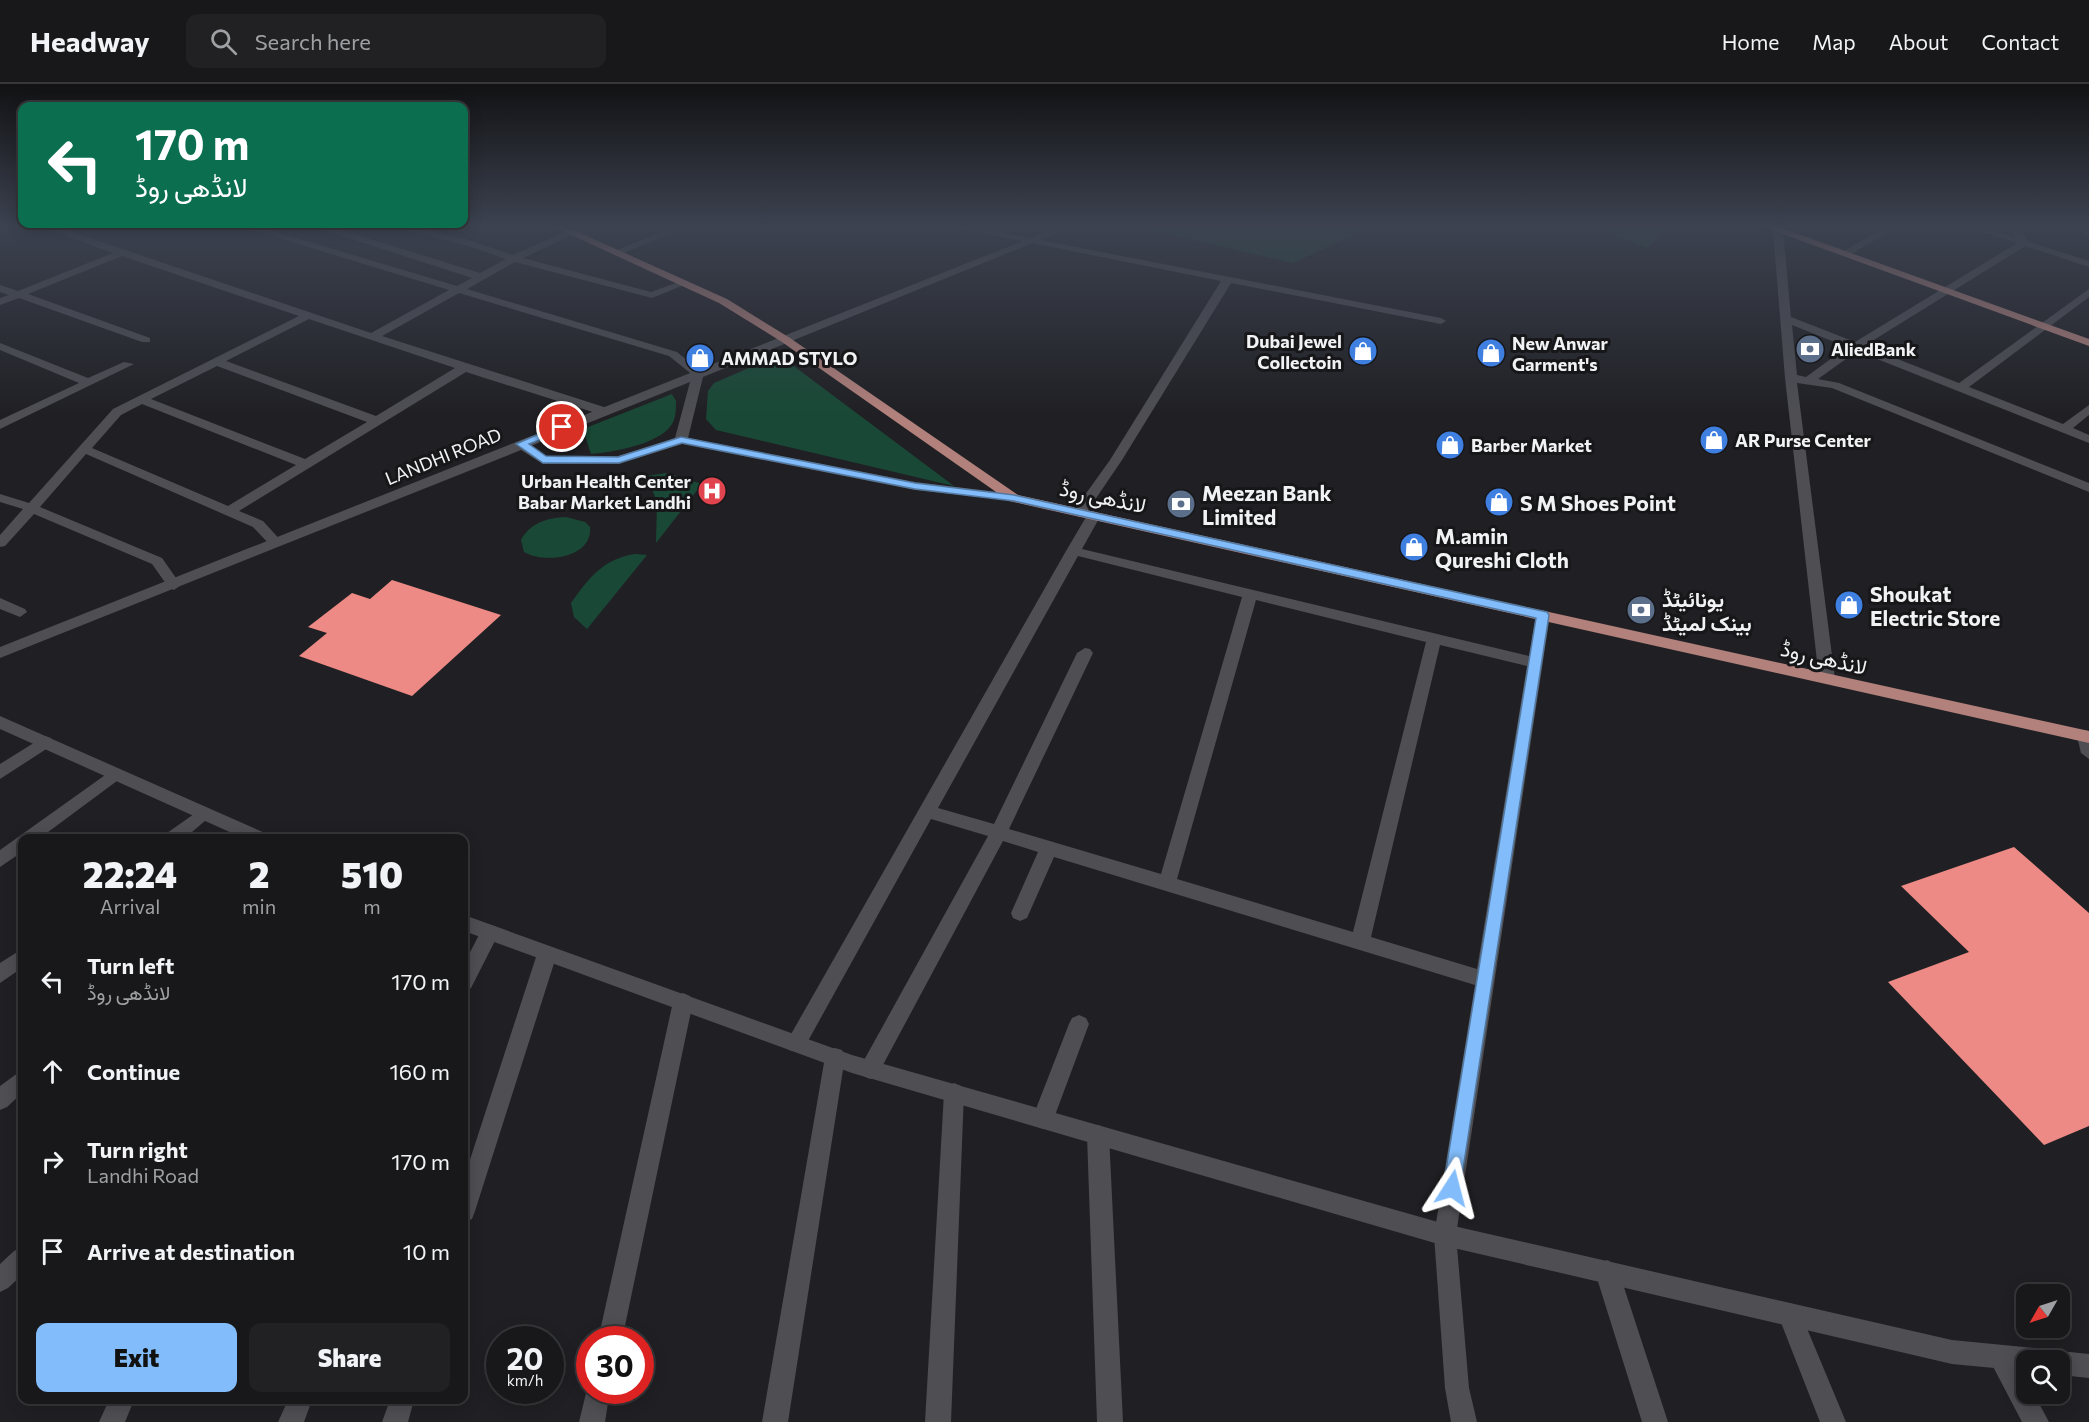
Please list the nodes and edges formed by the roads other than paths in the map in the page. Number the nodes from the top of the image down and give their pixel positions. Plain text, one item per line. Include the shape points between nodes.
1 (4, 289) edge
2 (32, 289) edge
3 (234, 289) edge
4 (451, 289) edge
5 (459, 289) edge
6 (631, 289) edge
7 (668, 289) edge
8 (696, 289) edge
9 (913, 289) edge
10 (1222, 289) edge
11 (1281, 289) edge
12 (1782, 289) edge
13 (1942, 289) edge
14 (456, 291) junction
15 (1946, 291) junction
16 (2089, 292) edge
17 (18, 295) junction
18 (0, 302) edge
19 (309, 315) junction
20 (1787, 319) junction
21 (1441, 321) dead end
22 (2043, 327) junction
23 (372, 337) junction
24 (146, 340) dead end
25 (786, 340) junction
26 (2089, 343) edge
27 (0, 346) edge
28 (1856, 346) junction
29 (217, 362) junction
30 (128, 364) dead end
31 (464, 368) junction
32 (698, 374) junction
33 (1791, 378) junction
34 (1808, 381) junction
35 (89, 383) junction
36 (1960, 388) junction
37 (142, 400) junction
38 (2089, 409) edge
39 (603, 411) junction
40 (3, 421) edge
41 (376, 421) junction
42 (2065, 429) junction
43 (2089, 438) edge
44 (681, 440) junction
45 (521, 444) junction
46 (84, 449) junction
47 (306, 464) junction
48 (2089, 488) edge
49 (0, 498) edge
50 (1014, 498) junction
51 (32, 508) junction
52 (229, 512) junction
53 (1086, 514) junction
54 (0, 543) edge
55 (276, 543) junction
56 (1073, 551) junction
57 (174, 585) junction
58 (1250, 594) junction
59 (0, 603) edge
60 (20, 612) dead end
61 (1543, 615) junction
62 (1434, 639) junction
63 (0, 653) edge
64 (1085, 653) dead end
65 (1535, 663) junction
66 (1827, 679) junction
67 (0, 722) edge
68 (2087, 736) edge
69 (45, 742) junction
70 (2089, 753) edge
71 (0, 773) edge
72 (115, 774) junction
73 (927, 811) junction
74 (204, 814) junction
75 (999, 832) junction
76 (33, 834) edge
77 (178, 834) edge
78 (250, 834) edge
79 (18, 846) edge
80 (1049, 848) junction
81 (0, 860) edge
82 (1167, 884) junction
83 (1020, 913) dead end
84 (468, 925) edge
85 (490, 933) junction
86 (1360, 942) junction
87 (547, 954) junction
88 (18, 960) edge
89 (468, 974) edge
90 (0, 975) edge
91 (1485, 980) junction
92 (683, 1002) junction
93 (1079, 1024) dead end
94 (796, 1043) junction
95 (834, 1057) junction
96 (870, 1069) junction
97 (18, 1084) edge
98 (954, 1093) junction
99 (0, 1100) edge
100 (1043, 1119) junction
101 (1098, 1135) junction
102 (468, 1199) edge
103 (1445, 1235) junction
104 (18, 1263) edge
105 (1607, 1272) junction
106 (0, 1280) edge
107 (1790, 1315) junction
108 (613, 1326) edge
109 (2000, 1357) junction
110 (2016, 1358) edge
111 (2070, 1364) edge
112 (2089, 1366) edge
113 (120, 1404) edge
114 (298, 1404) edge
115 (401, 1404) edge
116 (595, 1404) edge
117 (1465, 1420) edge
118 (112, 1422) edge
119 (291, 1422) edge
120 (394, 1422) edge
121 (592, 1422) edge
122 (775, 1422) edge
123 (938, 1422) edge
124 (1110, 1422) edge
125 (1655, 1422) edge
126 (1833, 1422) edge
127 (2036, 1422) edge

1 - 17 street
2 - 17 street
3 - 19 street
4 - 14 street
5 - 14 street
6 - 7 street via 652,295
8 - 25 main road, لانڈھی روڈ
9 - 25 street, LANDHI ROAD
10 - 53 street
11 - 21 street
12 - 20 street
13 - 15 main road
14 - 23 street
14 - 32 street via 673,354
15 - 22 main road
15 - 28 street
16 - 22 street
17 - 18 street
17 - 24 street
19 - 23 street
19 - 29 street
20 - 28 street
20 - 33 street
22 - 26 main road
22 - 36 street
23 - 31 street
25 - 32 street, LANDHI ROAD
25 - 50 main road, لانڈھی روڈ
27 - 35 street
28 - 34 street
28 - 36 street
29 - 37 street
29 - 41 street
30 - 35 street
31 - 39 street
31 - 41 street
32 - 39 street, LANDHI ROAD
32 - 44 street
33 - 34 street
33 - 66 street
34 - 48 street via 1836,385
35 - 40 street
36 - 42 street
37 - 46 street via 117,412
37 - 47 street
38 - 42 street
39 - 45 street, LANDHI ROAD
41 - 47 street
42 - 43 street
44 - 45 street via 619,460 543,460
44 - 50 street via 915,486
45 - 55 street, LANDHI ROAD
46 - 51 street
46 - 52 street
47 - 52 street
49 - 51 street
50 - 53 main road, لانڈھی روڈ
51 - 54 street
51 - 57 street via 157,561
52 - 55 street via 258,524
53 - 56 street
53 - 61 main road, لانڈھی روڈ
55 - 57 street, LANDHI ROAD
56 - 58 street
56 - 73 street
57 - 63 street, LANDHI ROAD
58 - 62 street
58 - 82 street
59 - 60 street
61 - 65 street
61 - 66 main road, لانڈھی روڈ
62 - 65 street
62 - 86 street
64 - 75 street
65 - 91 street
66 - 68 main road, لانڈھی روڈ
67 - 69 street
68 - 70 street
69 - 71 street
69 - 72 street
72 - 74 street
72 - 76 street
73 - 75 street
73 - 94 street
74 - 77 street
74 - 78 street
75 - 80 street
75 - 96 street
79 - 81 street
80 - 82 street
80 - 83 street
82 - 86 street
84 - 85 street
85 - 87 street
85 - 89 street
86 - 91 street
87 - 92 street
87 - 102 street
88 - 90 street
91 - 103 street
92 - 94 street
92 - 108 street
93 - 100 street
94 - 95 street
95 - 96 street
95 - 122 street
96 - 98 street
97 - 99 street
98 - 100 street
98 - 123 street
100 - 101 street
101 - 103 street
101 - 124 street
103 - 105 street
103 - 117 street via 1457,1388
104 - 106 street
105 - 107 street
105 - 125 street
107 - 109 street via 1952,1352
107 - 126 street
109 - 110 street
109 - 127 street
111 - 112 street
113 - 118 street
114 - 119 street
115 - 120 street
116 - 121 street

